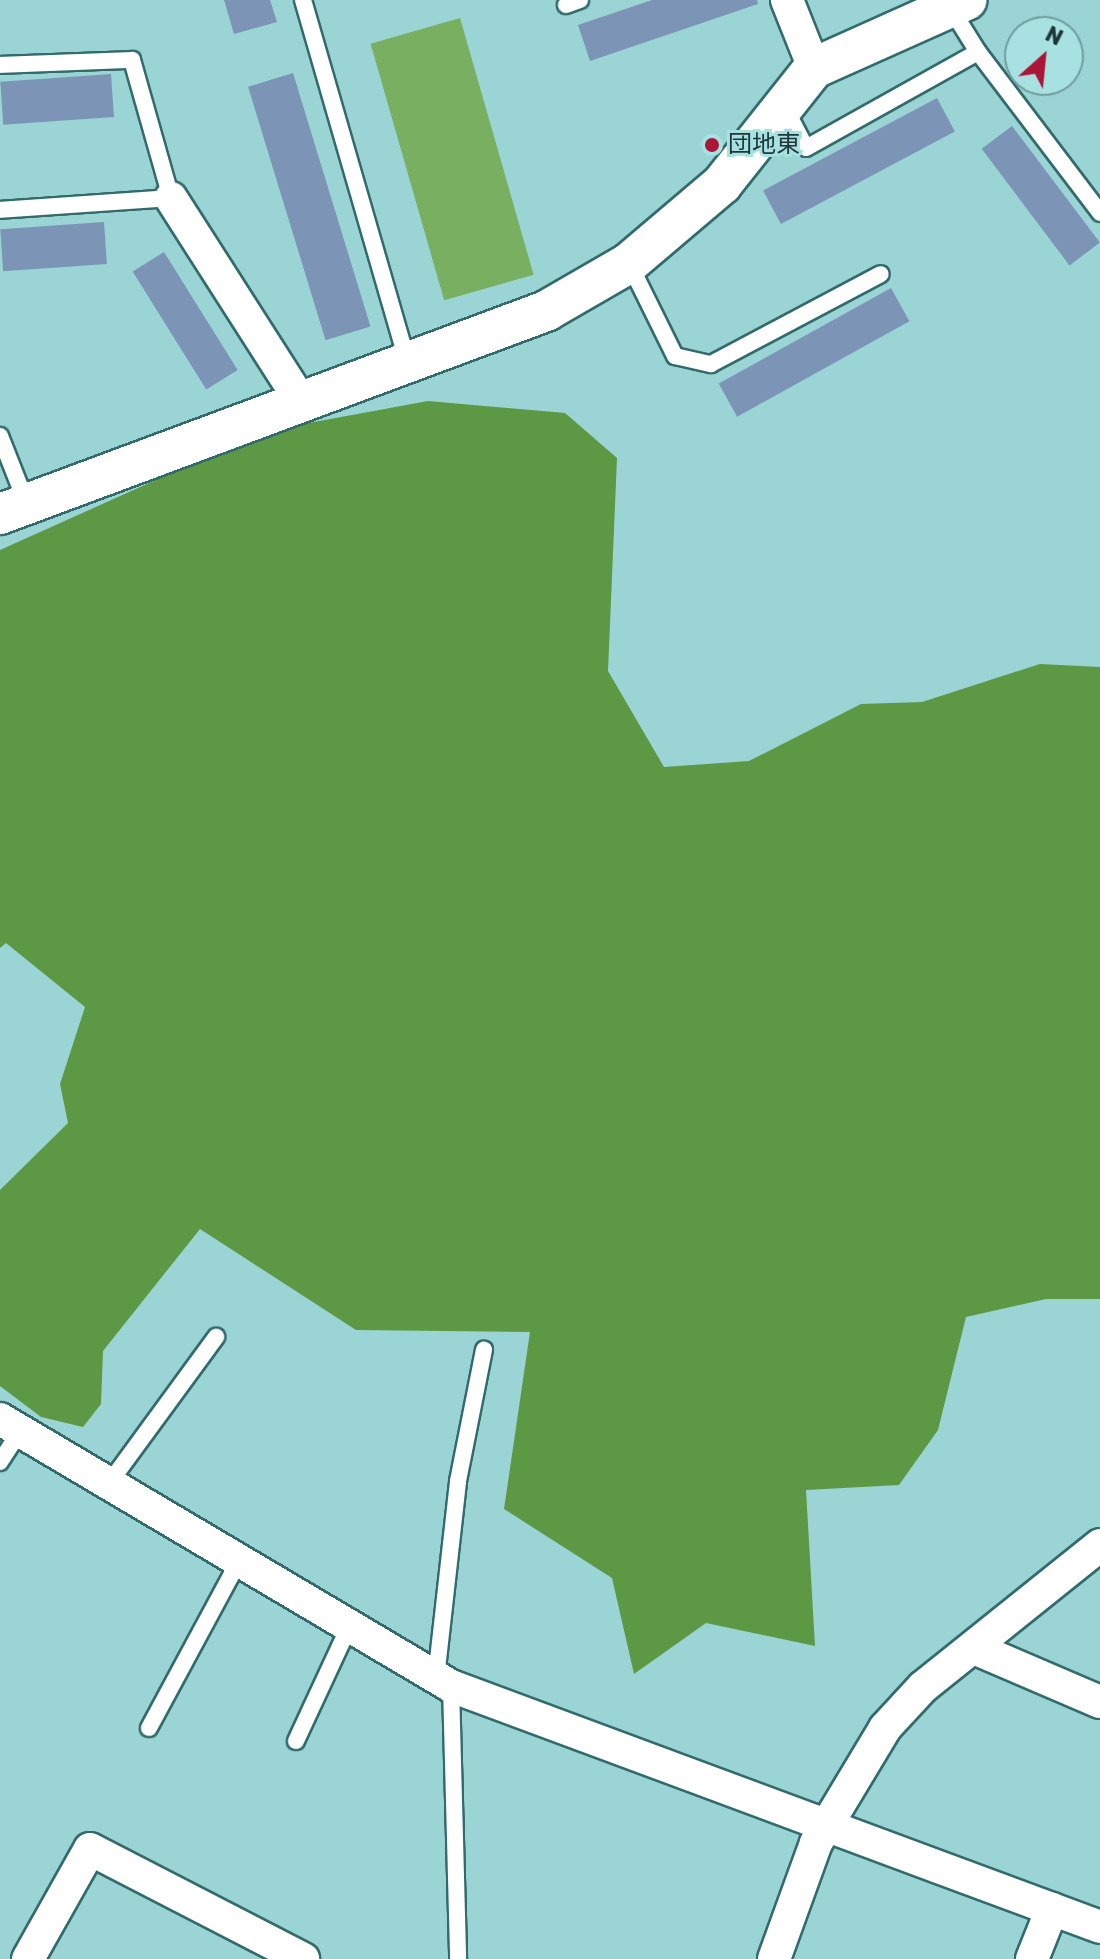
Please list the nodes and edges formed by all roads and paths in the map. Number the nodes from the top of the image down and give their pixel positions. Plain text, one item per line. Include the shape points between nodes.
1 (303, 0) edge
2 (787, 0) edge
3 (958, 3) edge
4 (978, 52) junction
5 (0, 65) edge
6 (814, 68) junction
7 (783, 105) junction
8 (171, 198) junction
9 (0, 210) edge
10 (1100, 213) edge
11 (629, 263) junction
12 (881, 274) dead end
13 (408, 365) junction
14 (301, 401) junction
15 (0, 436) edge
16 (13, 508) edge
17 (216, 1337) dead end
18 (484, 1350) dead end
19 (9, 1426) edge
20 (0, 1462) edge
21 (107, 1486) junction
22 (1100, 1545) edge
23 (238, 1563) junction
24 (349, 1627) junction
25 (974, 1648) junction
26 (443, 1682) junction
27 (1100, 1702) edge
28 (149, 1728) dead end
29 (296, 1741) dead end
30 (825, 1825) junction
31 (1052, 1909) junction
32 (1100, 1927) edge
33 (28, 1959) edge
34 (303, 1959) edge
35 (458, 1959) edge
36 (774, 1959) edge
37 (1032, 1959) edge

1 - 13 lane
2 - 6 street
3 - 4 lane
3 - 6 street
4 - 7 lane via 806,148
4 - 10 lane
5 - 8 lane via 132,60
6 - 7 street
7 - 11 street via 722,184
8 - 9 lane
8 - 14 street
11 - 12 lane via 675,356 711,364
11 - 13 street via 546,311
13 - 14 street
14 - 16 street
15 - 16 lane
17 - 21 lane
18 - 26 lane via 458,1481
19 - 20 lane
19 - 21 street
21 - 23 street
22 - 25 street
23 - 24 street
23 - 28 lane
24 - 26 street
24 - 29 lane
25 - 27 street
25 - 30 street via 885,1728
26 - 30 street
26 - 35 lane
30 - 31 street
30 - 36 street
31 - 32 street
31 - 37 street
33 - 34 street via 90,1849

